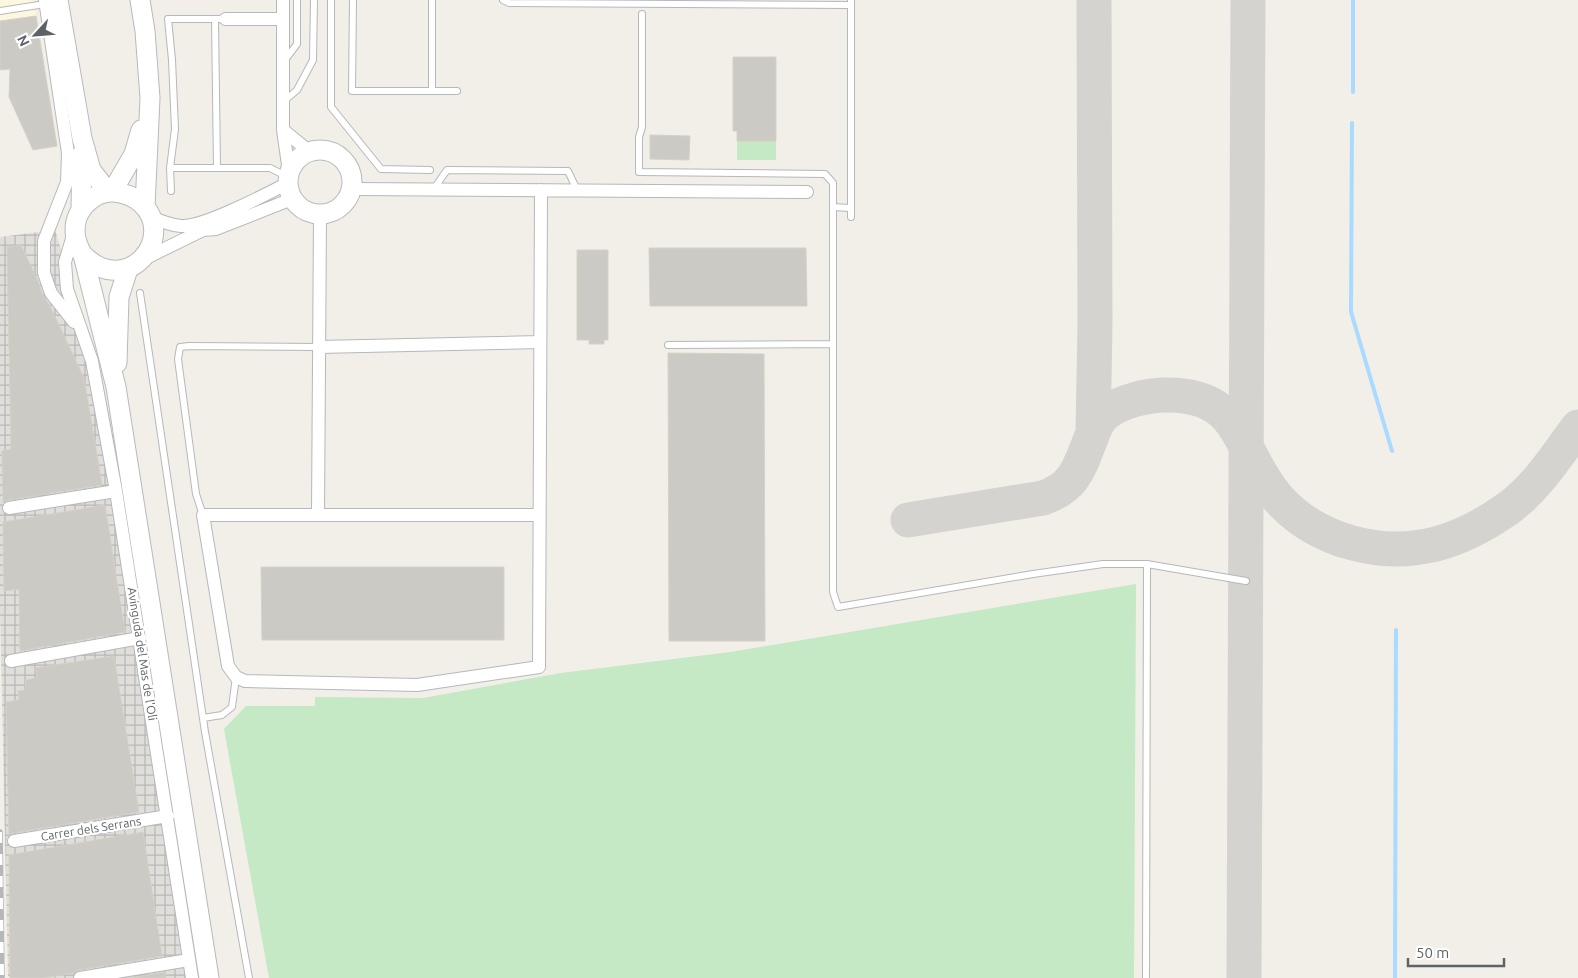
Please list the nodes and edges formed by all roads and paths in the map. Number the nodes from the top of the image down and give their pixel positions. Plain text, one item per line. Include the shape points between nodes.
1 (140, 0) edge
2 (283, 0) edge
3 (297, 0) edge
4 (314, 0) edge
5 (331, 0) edge
6 (352, 0) edge
7 (432, 0) edge
8 (503, 0) edge
9 (49, 1) edge
10 (851, 2) edge
11 (0, 11) edge
12 (642, 14) dead end
13 (218, 19) junction
14 (283, 20) junction
15 (283, 64) junction
16 (432, 91) junction
17 (457, 91) dead end
18 (150, 98) junction
19 (283, 102) junction
20 (283, 130) junction
21 (82, 138) junction
22 (310, 152) junction
23 (170, 168) junction
24 (217, 168) junction
25 (430, 170) dead end
26 (289, 183) junction
27 (351, 189) junction
28 (433, 190) junction
29 (541, 190) junction
30 (576, 190) junction
31 (171, 191) dead end
32 (110, 192) junction
33 (807, 192) dead end
34 (833, 208) junction
35 (850, 208) junction
36 (81, 209) junction
37 (148, 212) junction
38 (320, 214) junction
39 (851, 217) dead end
40 (75, 230) junction
41 (83, 255) junction
42 (135, 264) junction
43 (140, 293) dead end
44 (82, 332) junction
45 (540, 342) junction
46 (833, 344) junction
47 (668, 345) dead end
48 (319, 347) junction
49 (116, 387) junction
50 (116, 491) junction
51 (9, 508) dead end
52 (203, 515) junction
53 (318, 515) junction
54 (539, 516) junction
55 (1147, 564) junction
56 (1246, 581) dead end
57 (140, 638) junction
58 (11, 661) dead end
59 (236, 677) junction
60 (203, 718) junction
61 (168, 816) junction
62 (14, 841) dead end
63 (189, 960) junction
64 (80, 978) edge
65 (192, 978) edge
66 (209, 978) edge
67 (250, 978) edge
68 (1146, 978) edge

1 - 18 main road via 146,31
2 - 14 street
3 - 15 lane via 297,44
4 - 19 lane via 313,60 298,90
5 - 25 lane via 330,107 381,169
6 - 16 lane via 352,91
7 - 16 lane
8 - 10 lane via 509,3
9 - 11 lane
9 - 21 main road
9 - 44 street, Avinguda del Mas de l'Oli via 68,153 67,182 44,241 44,273 51,293
10 - 35 lane
12 - 34 lane via 639,172 825,174 833,184
13 - 14 lane via 225,16
13 - 23 lane via 168,19 175,129
13 - 24 lane
14 - 15 street
15 - 19 street
16 - 17 lane
18 - 32 main road via 134,154
18 - 37 main road
19 - 20 street
20 - 22 street
20 - 26 street
21 - 32 main road via 91,170
21 - 36 main road
22 - 26 main road via 294,163
22 - 27 main road via 326,151 341,159 352,178
23 - 24 lane
23 - 31 lane
24 - 26 lane via 270,168
26 - 37 street via 203,222 182,227
26 - 38 main road via 300,208
26 - 42 street via 216,229 203,230
27 - 28 street
27 - 38 main road via 340,207
28 - 29 street
28 - 30 lane via 447,170 568,171
29 - 30 street
29 - 45 street
30 - 33 street
32 - 36 main road via 98,195
32 - 37 main road via 136,198
34 - 35 lane
34 - 46 lane
35 - 39 lane
36 - 40 main road
37 - 42 main road via 154,228 153,240 149,251
38 - 48 street
40 - 41 main road via 76,244
40 - 44 street, Avinguda del Mas de l'Oli via 65,262 66,289
41 - 42 main road via 103,270 116,271
41 - 49 main road
42 - 49 main road via 119,296
43 - 60 lane
44 - 50 street, Avinguda del Mas de l'Oli via 92,361
45 - 48 street
45 - 54 street
46 - 47 lane
46 - 55 lane via 833,592 838,607 1103,564
48 - 52 lane via 180,348 178,359 196,494
48 - 53 street
49 - 66 main road
50 - 51 street
50 - 57 street, Avinguda del Mas de l'Oli
52 - 53 street
52 - 59 street via 228,666
53 - 54 street
54 - 59 street via 539,667 417,686 245,681
55 - 56 lane
55 - 68 lane
57 - 58 street
57 - 61 street, Avinguda del Mas de l'Oli
59 - 60 lane via 232,707 222,714
60 - 67 lane
61 - 62 street, Carrer dels Serrans
61 - 63 street, Avinguda del Mas de l'Oli
63 - 64 street
63 - 65 street, Avinguda del Mas de l'Oli

